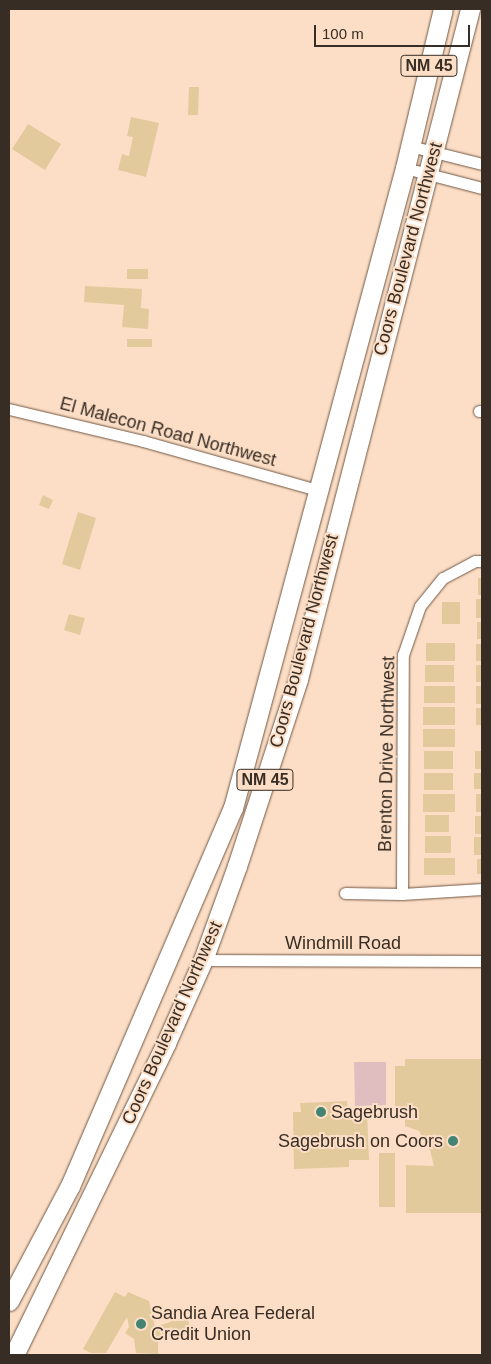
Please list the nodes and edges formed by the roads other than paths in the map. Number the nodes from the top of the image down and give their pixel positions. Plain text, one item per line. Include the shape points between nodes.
1 (443, 9) edge
2 (470, 9) edge
3 (410, 146) junction
4 (434, 152) junction
5 (482, 164) edge
6 (404, 168) junction
7 (428, 174) junction
8 (482, 188) edge
9 (9, 409) edge
10 (317, 490) junction
11 (482, 561) edge
12 (482, 889) edge
13 (345, 893) dead end
14 (402, 894) junction
15 (203, 960) junction
16 (482, 961) edge
17 (9, 1301) edge
18 (14, 1355) edge

1 - 3 main road, Coors Boulevard Northwest / NM 45
2 - 4 main road, Coors Boulevard Northwest / NM 45
3 - 4 street
3 - 6 main road, Coors Boulevard Northwest / NM 45
4 - 5 street
4 - 7 main road, Coors Boulevard Northwest / NM 45
6 - 7 street
6 - 10 main road, Coors Boulevard Northwest / NM 45
7 - 8 street
7 - 15 main road, Coors Boulevard Northwest / NM 45 via 298,679
9 - 10 street, El Malecon Road Northwest via 143,441
10 - 17 main road, Coors Boulevard Northwest / NM 45 via 232,808 70,1186
11 - 14 street, Brenton Drive Northwest via 475,561 443,578 437,585 420,606 403,655
12 - 14 street
13 - 14 street
15 - 16 street, Windmill Road
15 - 18 main road, Coors Boulevard Northwest / NM 45 via 89,1206

